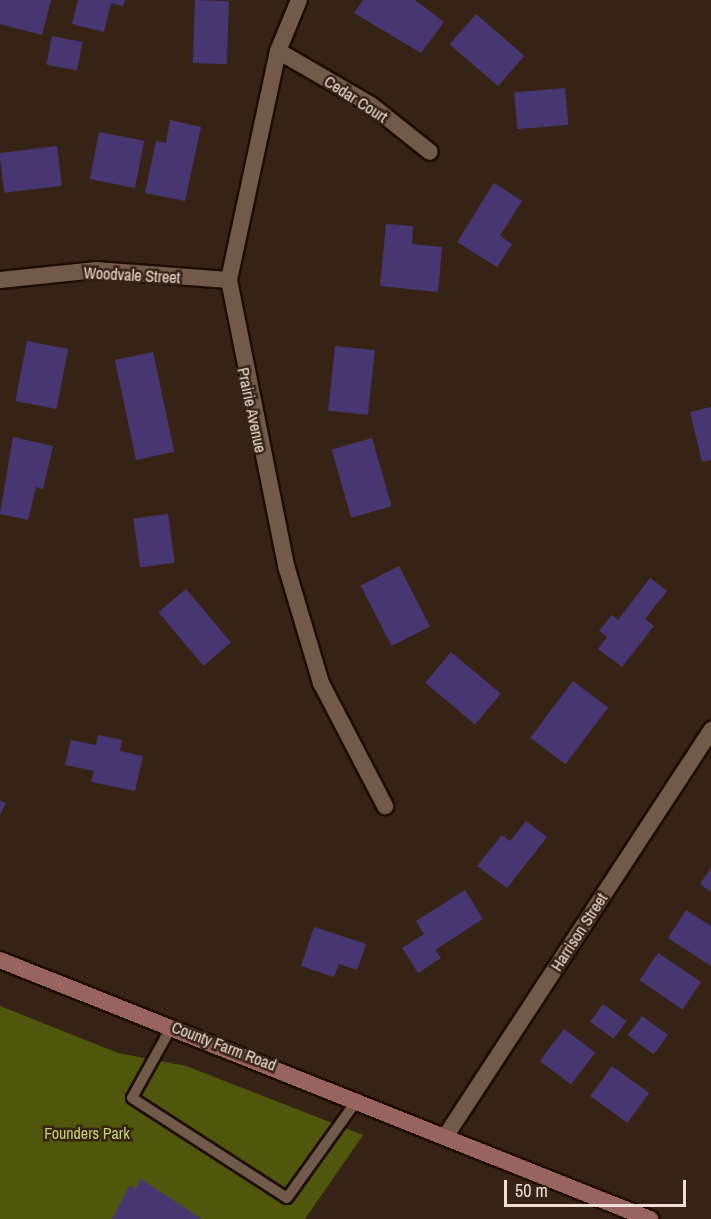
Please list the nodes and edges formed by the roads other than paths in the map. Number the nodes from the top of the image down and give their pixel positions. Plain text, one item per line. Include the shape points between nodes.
1 (299, 0) edge
2 (278, 51) junction
3 (430, 152) dead end
4 (0, 280) edge
5 (229, 280) junction
6 (711, 730) edge
7 (385, 806) dead end
8 (0, 960) edge
9 (172, 1026) junction
10 (358, 1098) junction
11 (447, 1134) junction
12 (626, 1214) edge
13 (650, 1219) edge

1 - 2 street, Prairie Avenue
2 - 3 street, Cedar Court via 371,105
2 - 5 street, Prairie Avenue
4 - 5 street, Woodvale Street via 96,270
5 - 7 street, Prairie Avenue via 239,351 291,580 321,683
6 - 11 street, Harrison Street
8 - 9 main road, County Farm Road
9 - 10 main road, County Farm Road
9 - 10 lane via 132,1098 286,1198
10 - 11 main road, County Farm Road
11 - 12 main road, County Farm Road
12 - 13 main road, County Farm Road

